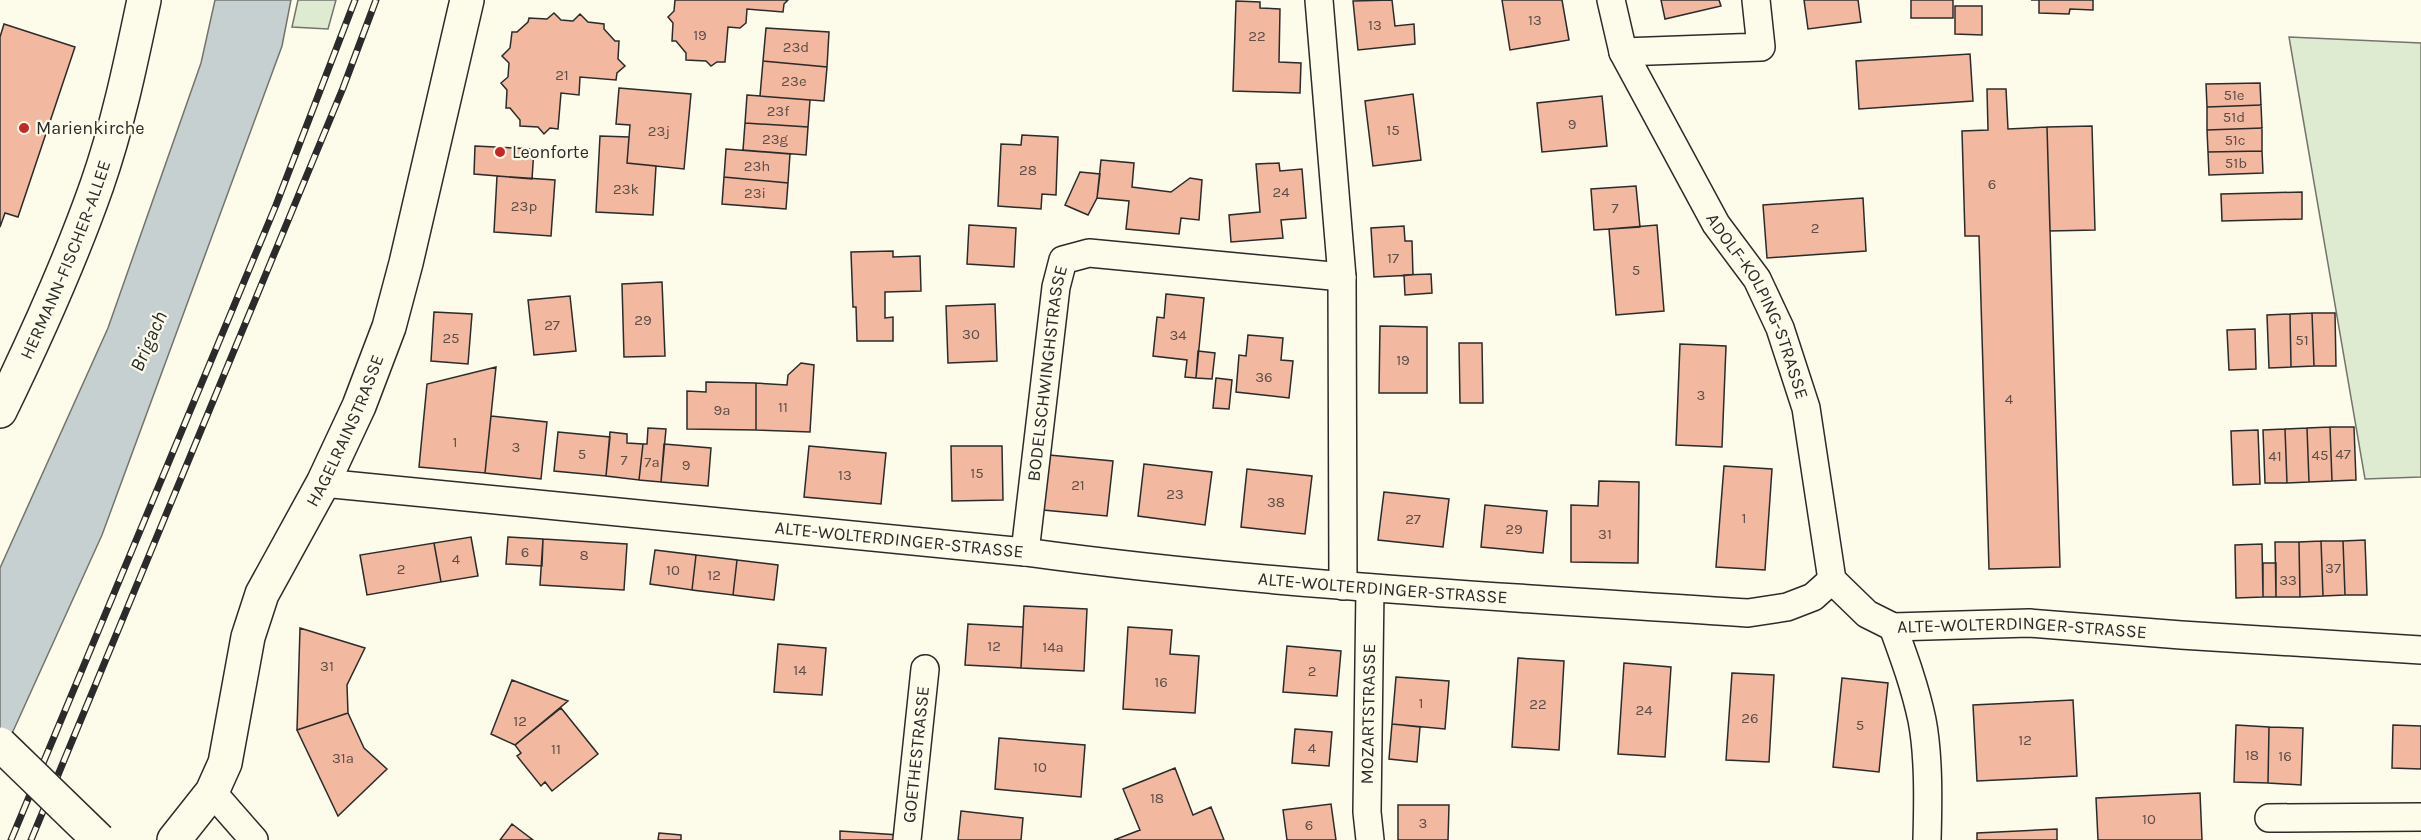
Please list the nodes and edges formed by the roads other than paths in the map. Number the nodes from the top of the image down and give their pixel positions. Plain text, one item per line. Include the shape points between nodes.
1 (144, 0) edge
2 (467, 0) edge
3 (1319, 0) edge
4 (1611, 0) edge
5 (1756, 0) edge
6 (1623, 52) junction
7 (1342, 277) junction
8 (0, 411) edge
9 (322, 483) junction
10 (1025, 552) junction
11 (1832, 580) junction
12 (1343, 586) junction
13 (1370, 588) junction
14 (1893, 627) junction
15 (2421, 650) edge
16 (925, 669) dead end
17 (0, 744) edge
18 (212, 792) junction
19 (2421, 817) edge
20 (2269, 818) dead end
21 (99, 840) edge
22 (174, 840) edge
23 (254, 840) edge
24 (907, 840) edge
25 (1370, 840) edge
26 (1927, 840) edge

1 - 8 main road, HERMANN-FISCHER-ALLEE via 97,184 59,283
2 - 9 main road, HAGELRAINSTRASSE via 389,327 359,406
3 - 7 street
4 - 6 street, ADOLF-KOLPING-STRASSE
5 - 6 street via 1761,47
6 - 11 street, ADOLF-KOLPING-STRASSE via 1716,224 1757,279 1780,328 1806,408
7 - 10 street, BODELSCHWINGHSTRASSE via 1089,253 1063,260 1056,287
7 - 12 street
9 - 10 street, ALTE-WOLTERDINGER-STRASSE
9 - 18 main road, HAGELRAINSTRASSE via 262,594 248,637 225,763
10 - 12 street, ALTE-WOLTERDINGER-STRASSE
11 - 13 street, ALTE-WOLTERDINGER-STRASSE via 1813,597 1787,608 1748,614
11 - 14 street, ALTE-WOLTERDINGER-STRASSE via 1868,614
12 - 13 street, ALTE-WOLTERDINGER-STRASSE
13 - 25 street, MOZARTSTRASSE
14 - 15 street, ALTE-WOLTERDINGER-STRASSE via 2028,623
14 - 26 street via 1911,673 1922,722
16 - 24 street, GOETHESTRASSE
17 - 21 main road, bridge
18 - 22 main road, HAGELRAINSTRASSE
18 - 23 street
19 - 20 street

